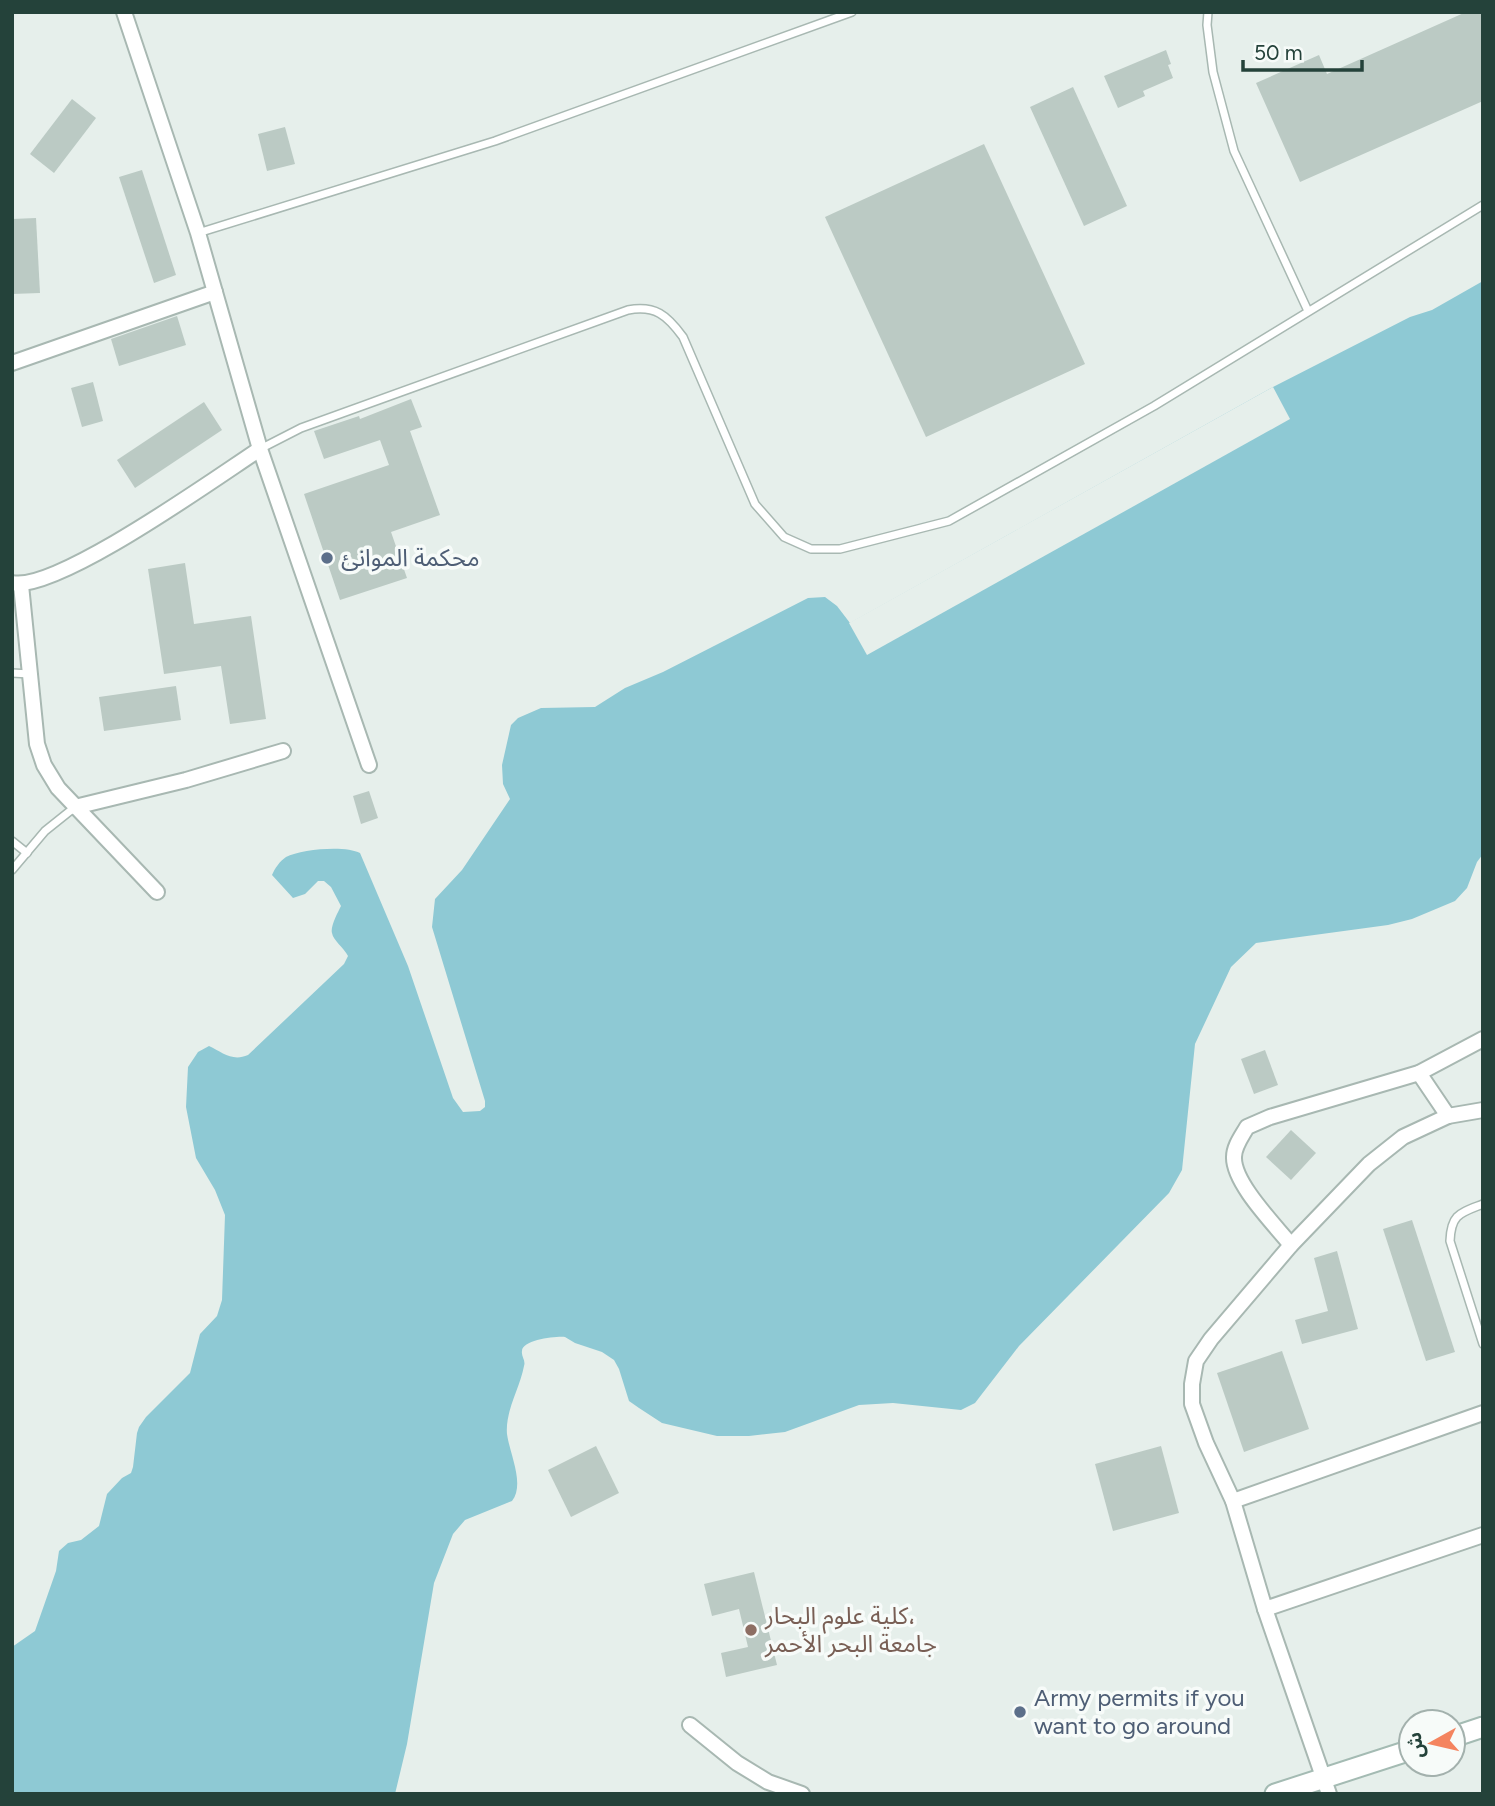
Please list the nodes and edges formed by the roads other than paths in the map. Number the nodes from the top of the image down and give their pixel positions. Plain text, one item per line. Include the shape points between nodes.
1 (124, 12) edge
2 (852, 12) edge
3 (1208, 12) edge
4 (1483, 205) edge
5 (198, 233) junction
6 (215, 292) junction
7 (1308, 311) junction
8 (12, 363) edge
9 (260, 449) junction
10 (17, 584) edge
11 (12, 673) edge
12 (30, 674) junction
13 (283, 751) dead end
14 (369, 765) dead end
15 (75, 807) junction
16 (12, 841) edge
17 (27, 853) junction
18 (12, 870) edge
19 (157, 892) dead end
20 (1483, 1039) edge
21 (1419, 1073) junction
22 (1483, 1110) edge
23 (1448, 1116) junction
24 (1483, 1203) edge
25 (1291, 1245) junction
26 (1483, 1344) edge
27 (1483, 1413) edge
28 (1233, 1501) junction
29 (1483, 1535) edge
30 (1265, 1609) junction
31 (690, 1725) dead end
32 (1397, 1756) edge
33 (1327, 1786) edge
34 (802, 1794) edge
35 (1275, 1794) edge

1 - 5 street
2 - 5 lane via 495,141
3 - 7 lane via 1213,72 1234,151
4 - 7 lane
5 - 6 street
6 - 8 street
6 - 9 street
7 - 9 lane via 949,521 840,549 811,549 784,537 755,505 683,337 655,309 628,310 301,428
9 - 10 street via 130,534 60,572
9 - 14 street
10 - 12 street
11 - 12 lane
12 - 15 street via 37,744 44,765
13 - 15 street
15 - 17 lane
15 - 19 street
16 - 17 lane
17 - 18 lane
20 - 21 street
21 - 23 street
21 - 25 street via 1247,1127 1234,1156 1235,1171
22 - 23 street
23 - 25 street via 1403,1137 1369,1164
24 - 26 lane via 1460,1213 1451,1224 1450,1241
25 - 28 street via 1196,1361 1192,1404
27 - 28 street
28 - 30 street
29 - 30 street
30 - 33 street
31 - 34 street via 737,1763 768,1782
32 - 33 street
33 - 35 street

